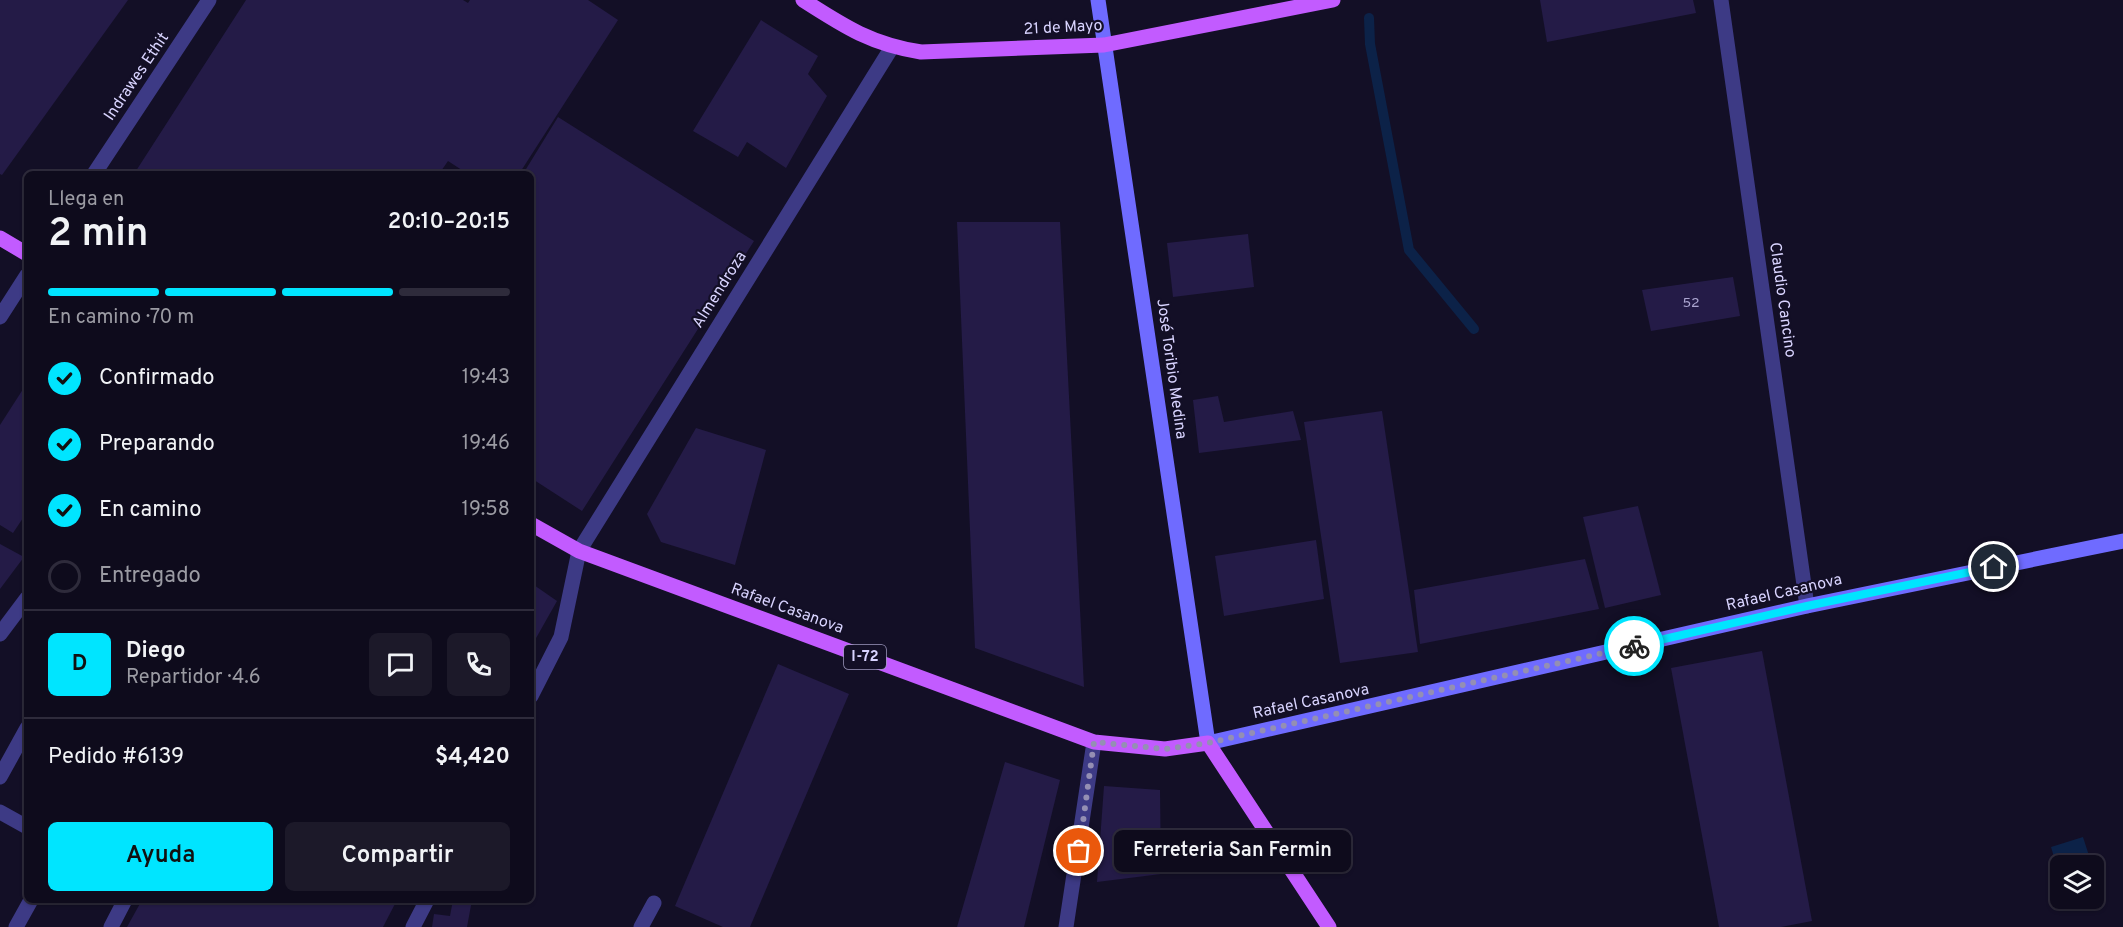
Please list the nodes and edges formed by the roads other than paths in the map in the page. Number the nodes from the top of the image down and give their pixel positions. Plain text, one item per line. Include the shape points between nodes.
1 (209, 0) edge
2 (803, 0) edge
3 (1098, 0) edge
4 (1333, 0) edge
5 (1721, 0) edge
6 (1104, 45) junction
7 (892, 47) junction
8 (96, 171) edge
9 (0, 238) edge
10 (24, 252) edge
11 (24, 280) edge
12 (0, 317) edge
13 (534, 526) edge
14 (2123, 541) edge
15 (579, 551) junction
16 (24, 602) edge
17 (1807, 606) junction
18 (0, 634) edge
19 (534, 690) edge
20 (24, 733) edge
21 (1094, 742) junction
22 (1208, 743) junction
23 (0, 777) edge
24 (0, 812) edge
25 (24, 825) edge
26 (29, 903) edge
27 (123, 903) edge
28 (425, 903) edge
29 (654, 903) dead end
30 (16, 927) edge
31 (111, 927) edge
32 (413, 927) edge
33 (641, 927) edge
34 (1066, 927) edge
35 (1329, 927) edge

1 - 8 street, Indrawes Ethit
2 - 7 main road, 21 de Mayo via 858,34
3 - 6 main road, José Toribio Medina
4 - 6 main road, 21 de Mayo
5 - 17 street, Claudio Cancino
6 - 7 main road, 21 de Mayo via 921,52
6 - 22 main road, José Toribio Medina
7 - 15 street, Almendroza
9 - 10 main road
11 - 12 street
13 - 15 main road, Rafael Casanova / I-72
14 - 17 main road, Rafael Casanova / I-72
15 - 19 street via 561,637
15 - 21 main road, Rafael Casanova / I-72
16 - 18 street
17 - 22 main road, Rafael Casanova / I-72
20 - 23 street
21 - 22 main road, Rafael Casanova / I-72 via 1165,749
21 - 34 street
22 - 35 main road
24 - 25 street
26 - 30 street
27 - 31 street
28 - 32 street
29 - 33 street

